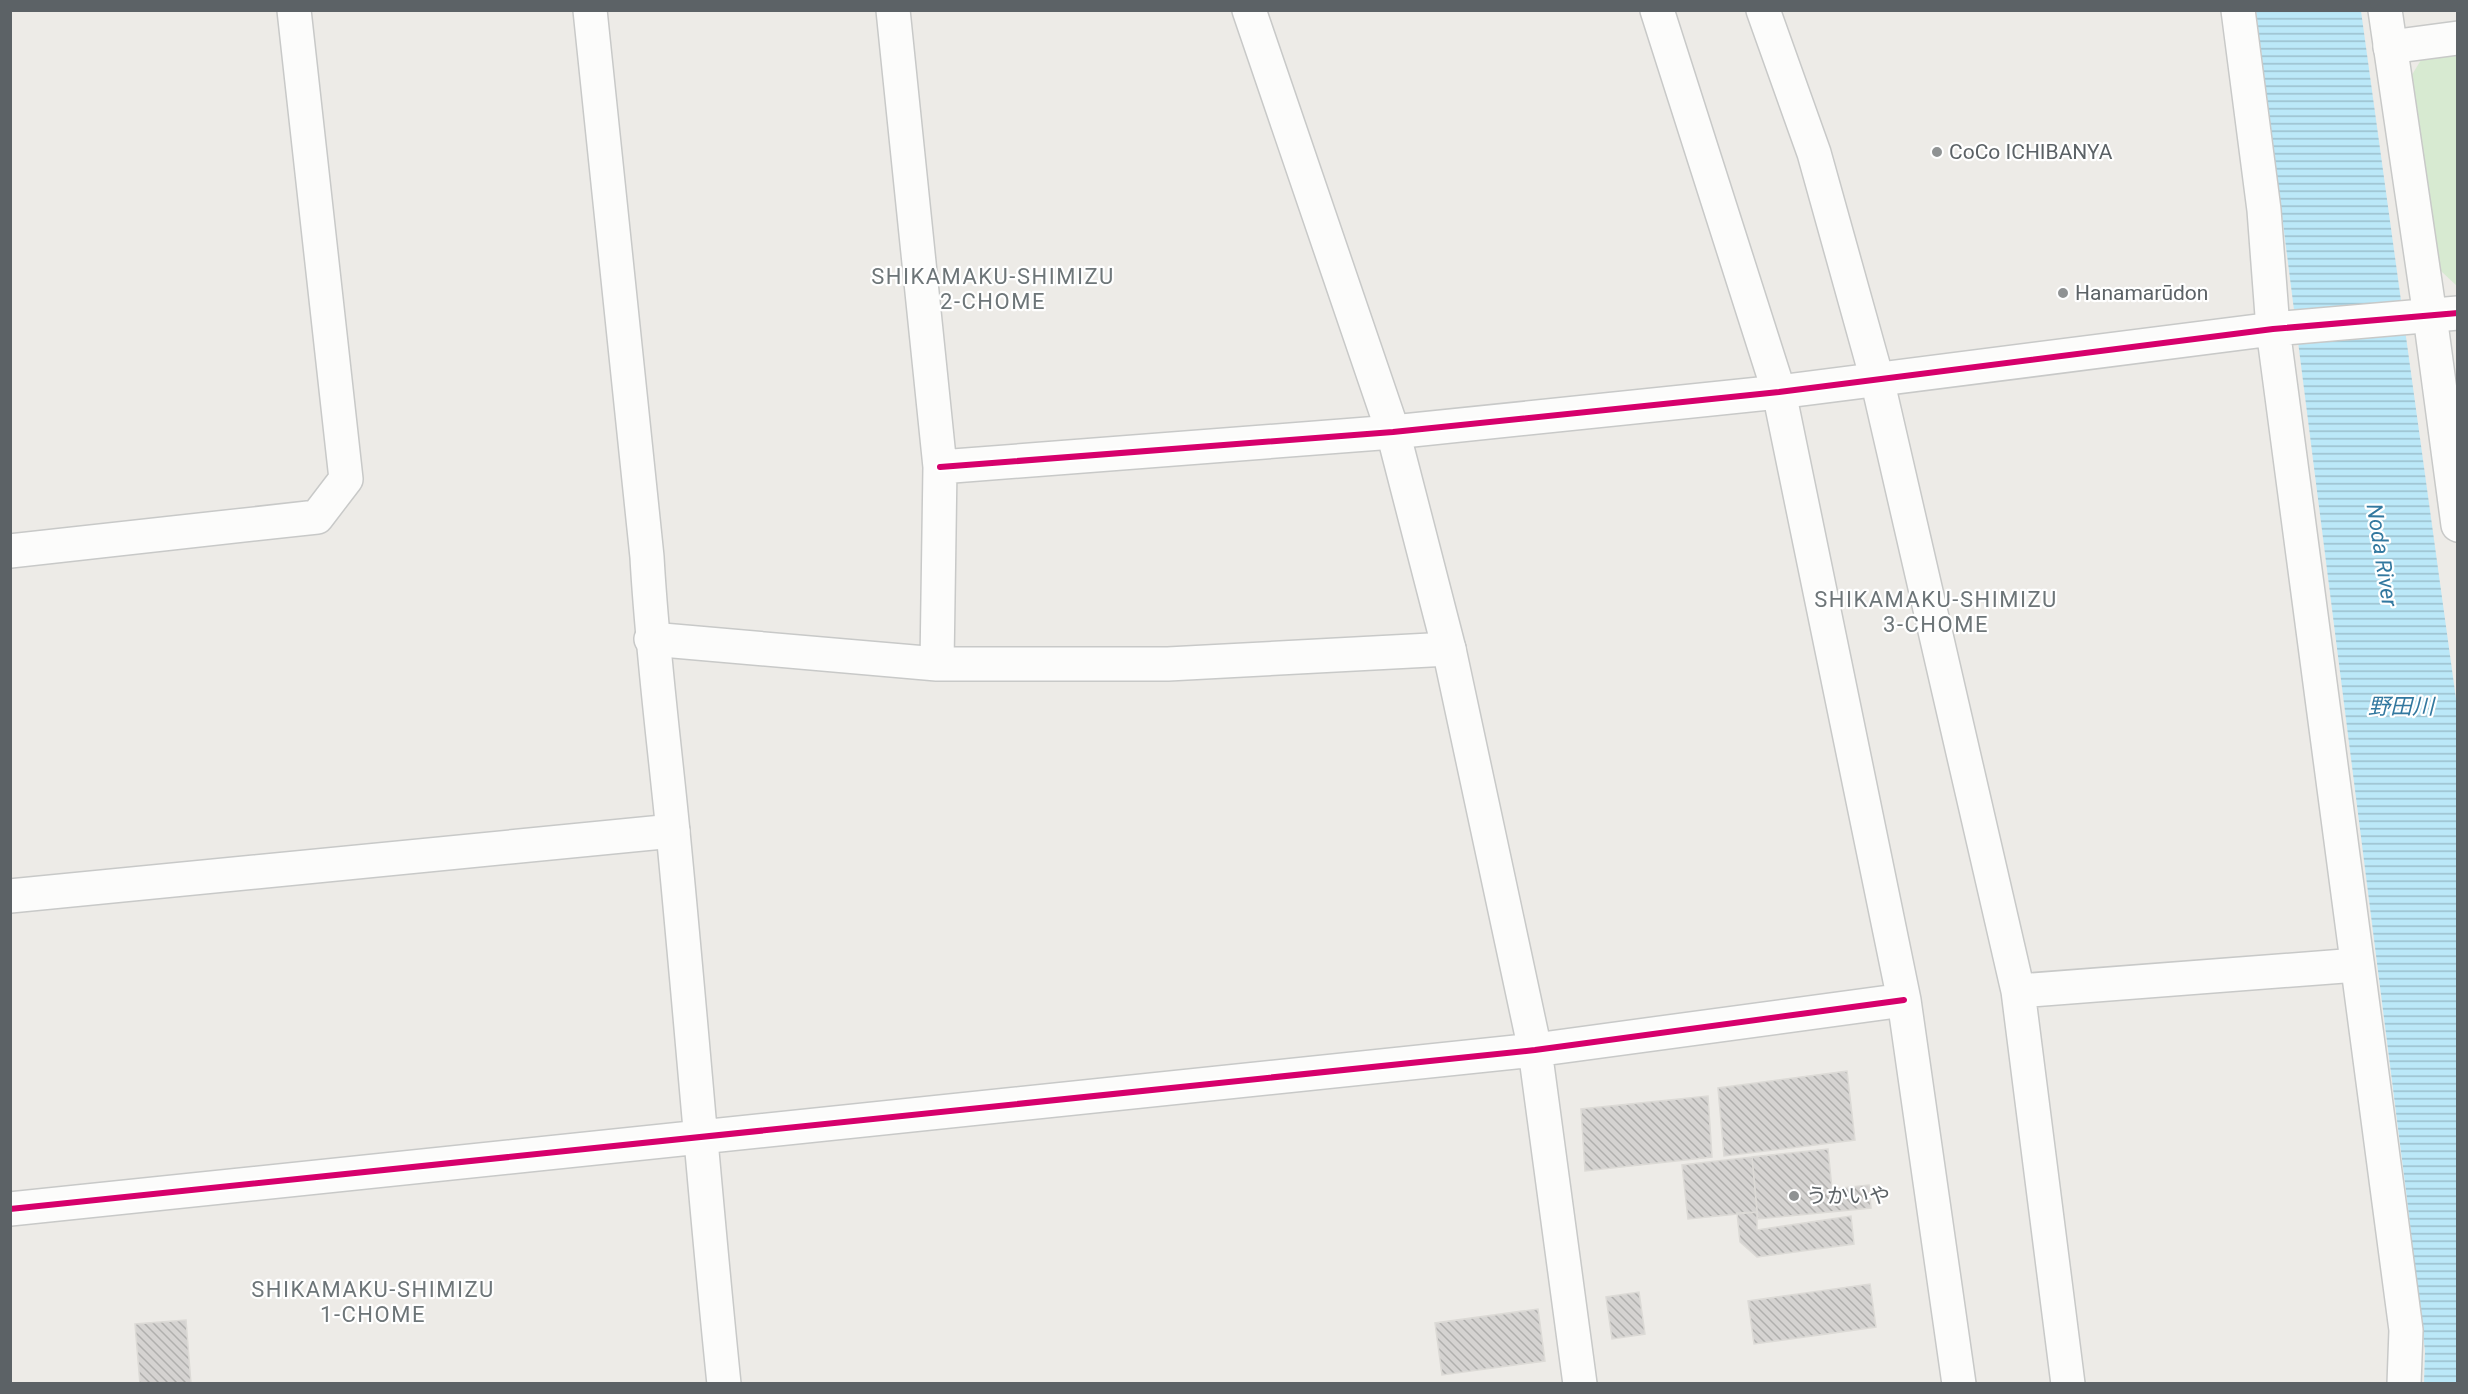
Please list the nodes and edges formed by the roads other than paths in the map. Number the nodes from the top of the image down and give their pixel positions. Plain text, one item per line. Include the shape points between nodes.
1 (294, 10) edge
2 (590, 10) edge
3 (892, 10) edge
4 (1249, 10) edge
5 (1657, 10) edge
6 (1763, 10) edge
7 (2238, 10) edge
8 (2385, 10) edge
9 (2457, 38) edge
10 (2390, 47) junction
11 (2444, 314) edge
12 (2273, 328) junction
13 (1877, 379) junction
14 (1779, 392) junction
15 (1393, 432) junction
16 (940, 467) junction
17 (2457, 525) edge
18 (10, 551) edge
19 (651, 639) junction
20 (1449, 649) junction
21 (937, 664) junction
22 (673, 831) junction
23 (10, 896) edge
24 (2357, 964) junction
25 (2018, 991) junction
26 (1904, 1000) junction
27 (1535, 1050) junction
28 (699, 1139) junction
29 (10, 1209) edge
30 (724, 1383) edge
31 (1580, 1383) edge
32 (1959, 1383) edge
33 (2068, 1383) edge
34 (2404, 1383) edge

1 - 18 street via 346,479 317,517
2 - 19 street
3 - 16 street
4 - 15 street
5 - 14 street
6 - 13 street via 1814,153
7 - 12 street via 2264,210
8 - 10 street
9 - 10 street
10 - 11 street
11 - 12 street
11 - 17 street
12 - 13 street
12 - 24 street
13 - 14 street
13 - 25 street
14 - 15 street
14 - 26 street
15 - 16 street
15 - 20 street
16 - 21 street
19 - 21 street
19 - 22 street
20 - 21 street via 1168,664
20 - 27 street
22 - 23 street
22 - 28 street
24 - 25 street
24 - 34 street via 2406,1330
25 - 33 street
26 - 27 street
26 - 32 street
27 - 28 street
27 - 31 street
28 - 29 street
28 - 30 street

